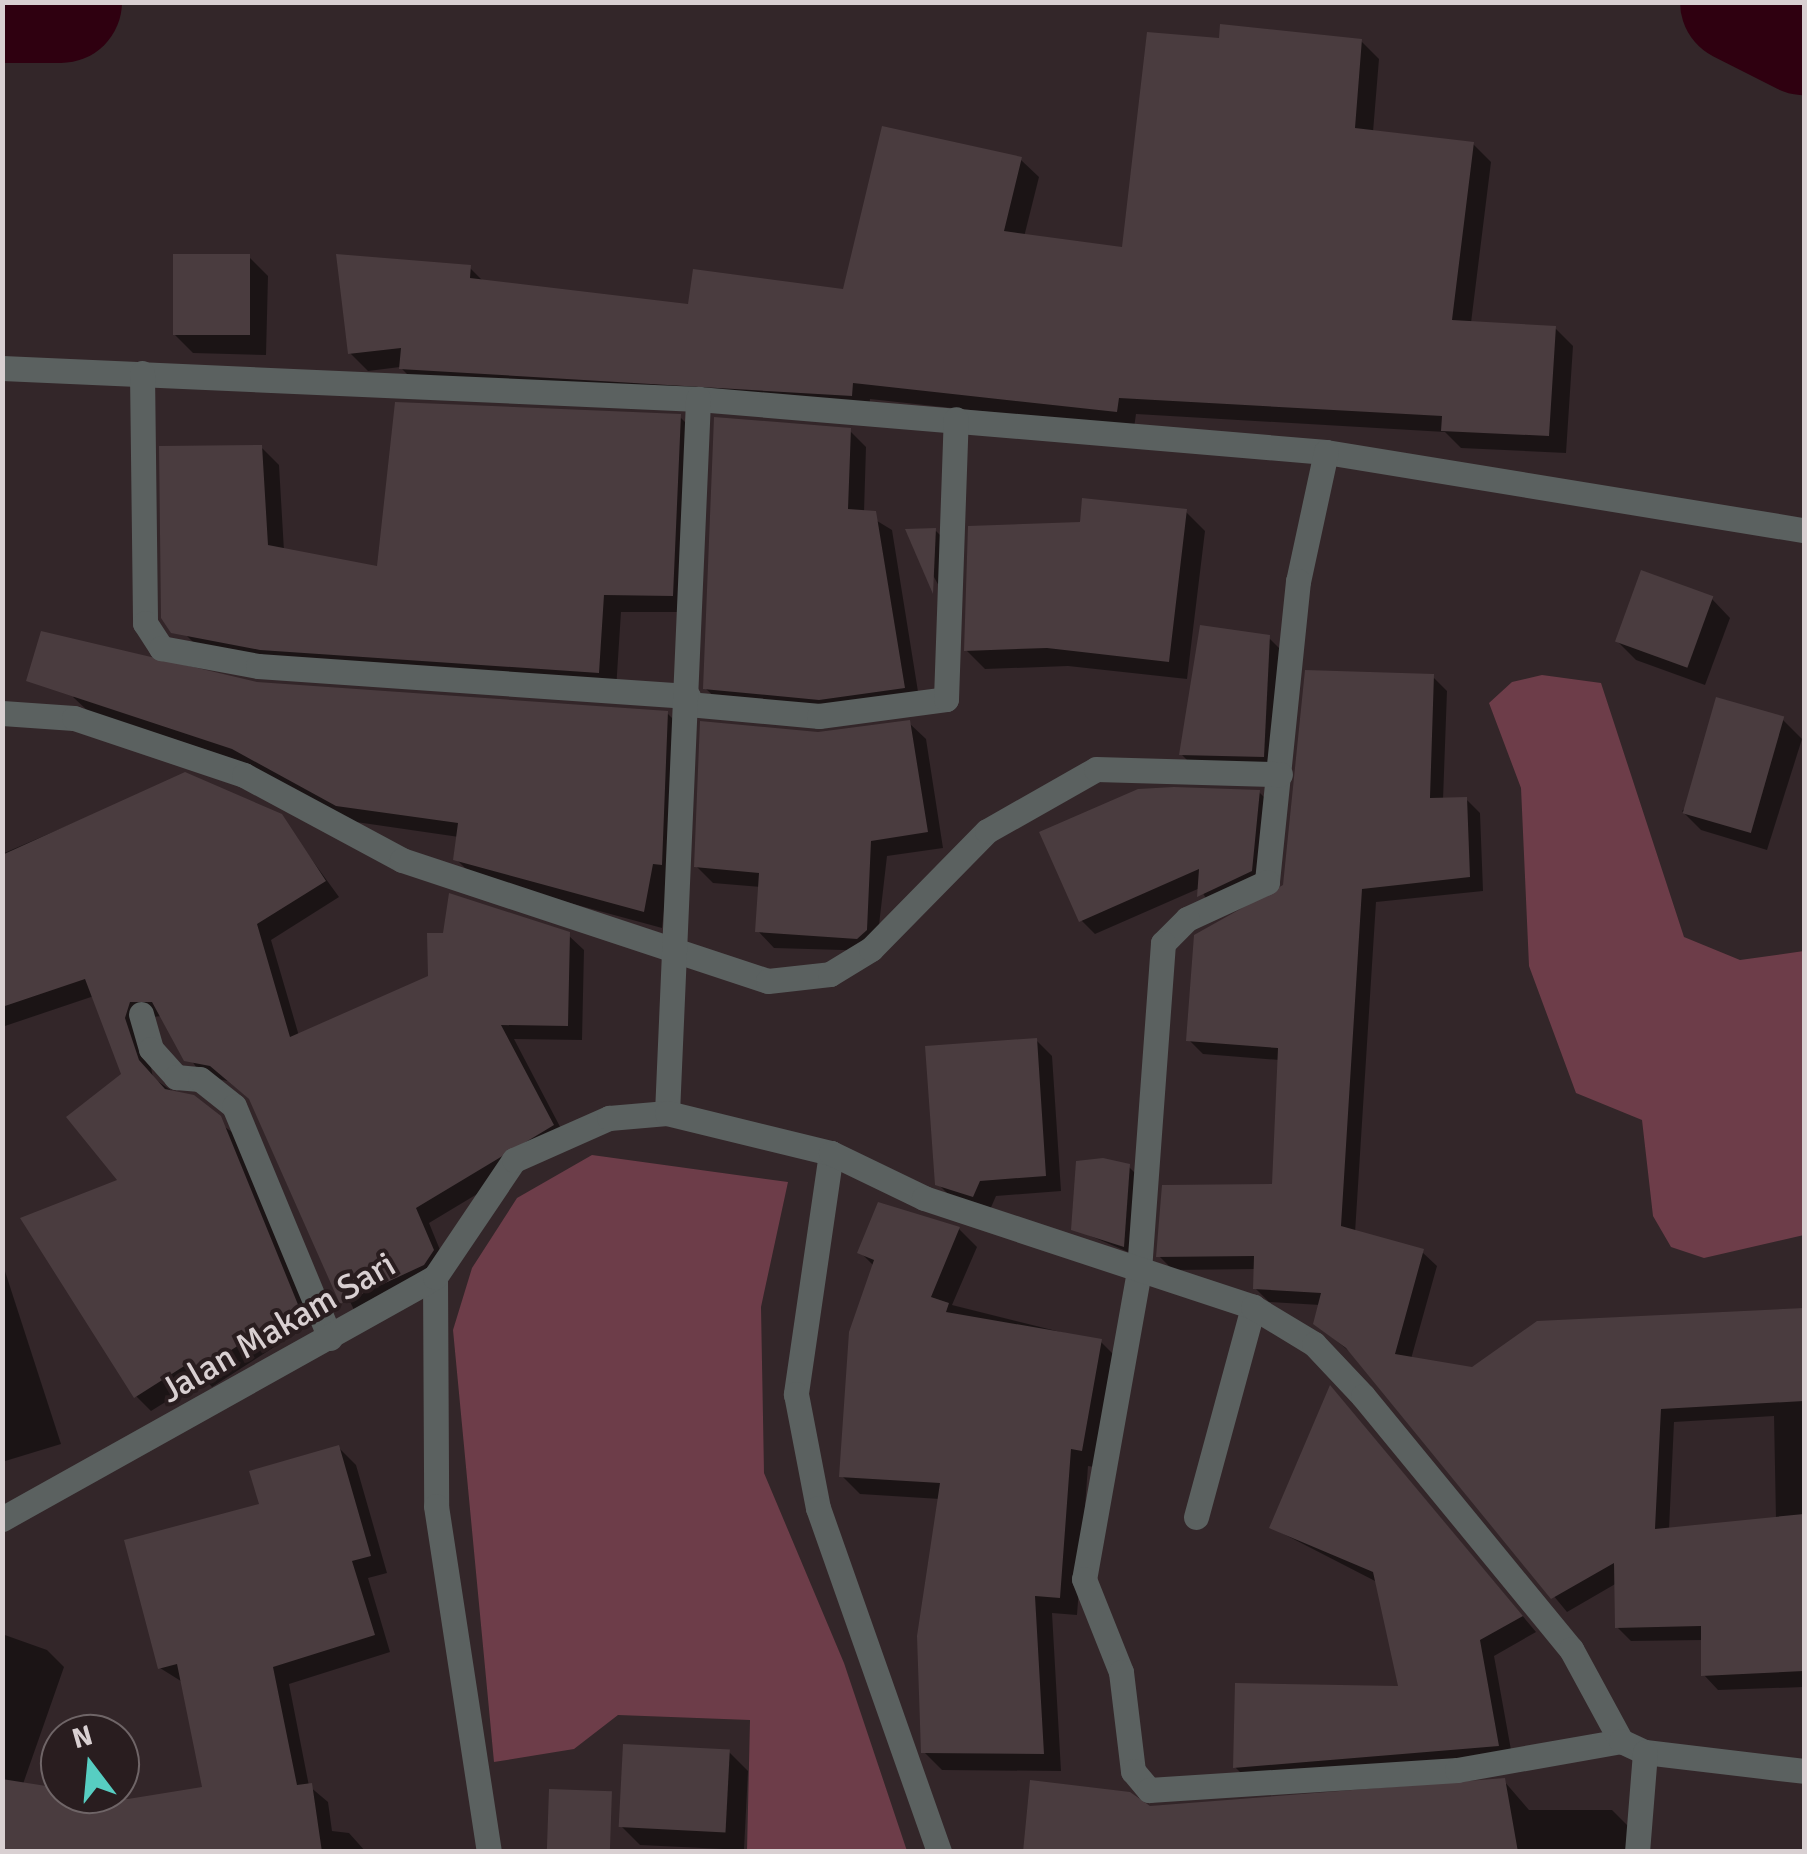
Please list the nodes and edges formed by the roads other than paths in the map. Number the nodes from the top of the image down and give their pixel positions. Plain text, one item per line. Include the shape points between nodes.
1 (2, 368) edge
2 (142, 374) junction
3 (698, 399) junction
4 (956, 419) junction
5 (1326, 452) junction
6 (1804, 530) edge
7 (688, 700) junction
8 (2, 714) edge
9 (1280, 774) junction
10 (674, 947) junction
11 (141, 1014) dead end
12 (667, 1113) junction
13 (831, 1153) junction
14 (1139, 1271) junction
15 (435, 1278) junction
16 (1253, 1307) junction
17 (330, 1338) junction
18 (1196, 1518) dead end
19 (2, 1519) edge
20 (1621, 1740) junction
21 (1646, 1752) junction
22 (1804, 1771) edge
23 (489, 1852) edge
24 (939, 1852) edge
25 (1637, 1852) edge

1 - 2 street
2 - 3 street
2 - 7 street via 145,623 162,648 258,666
3 - 4 street
3 - 7 street
4 - 5 street
4 - 7 street via 946,699 819,716
5 - 6 street
5 - 9 street via 1298,581
7 - 10 street
8 - 10 street via 74,718 244,775 402,860
9 - 10 street via 1096,768 987,830 871,948 830,974 768,980
9 - 14 street via 1266,882 1186,919 1163,943
10 - 12 street
11 - 17 street via 150,1049 176,1077 200,1078 234,1106
12 - 13 street, Jalan Makam Sari
12 - 15 street, Jalan Makam Sari via 609,1118 514,1160
13 - 14 street, Jalan Makam Sari via 924,1198
13 - 24 street via 796,1394 818,1508
14 - 16 street, Jalan Makam Sari
14 - 20 street via 1084,1579 1121,1672 1138,1782 1154,1791 1244,1790 1458,1770
15 - 17 street, Jalan Makam Sari
15 - 23 street via 436,1506
16 - 18 street
16 - 20 street, Jalan Makam Sari via 1314,1344 1363,1396 1571,1649
17 - 19 street, Jalan Makam Sari
20 - 21 street
21 - 22 street
21 - 25 street

